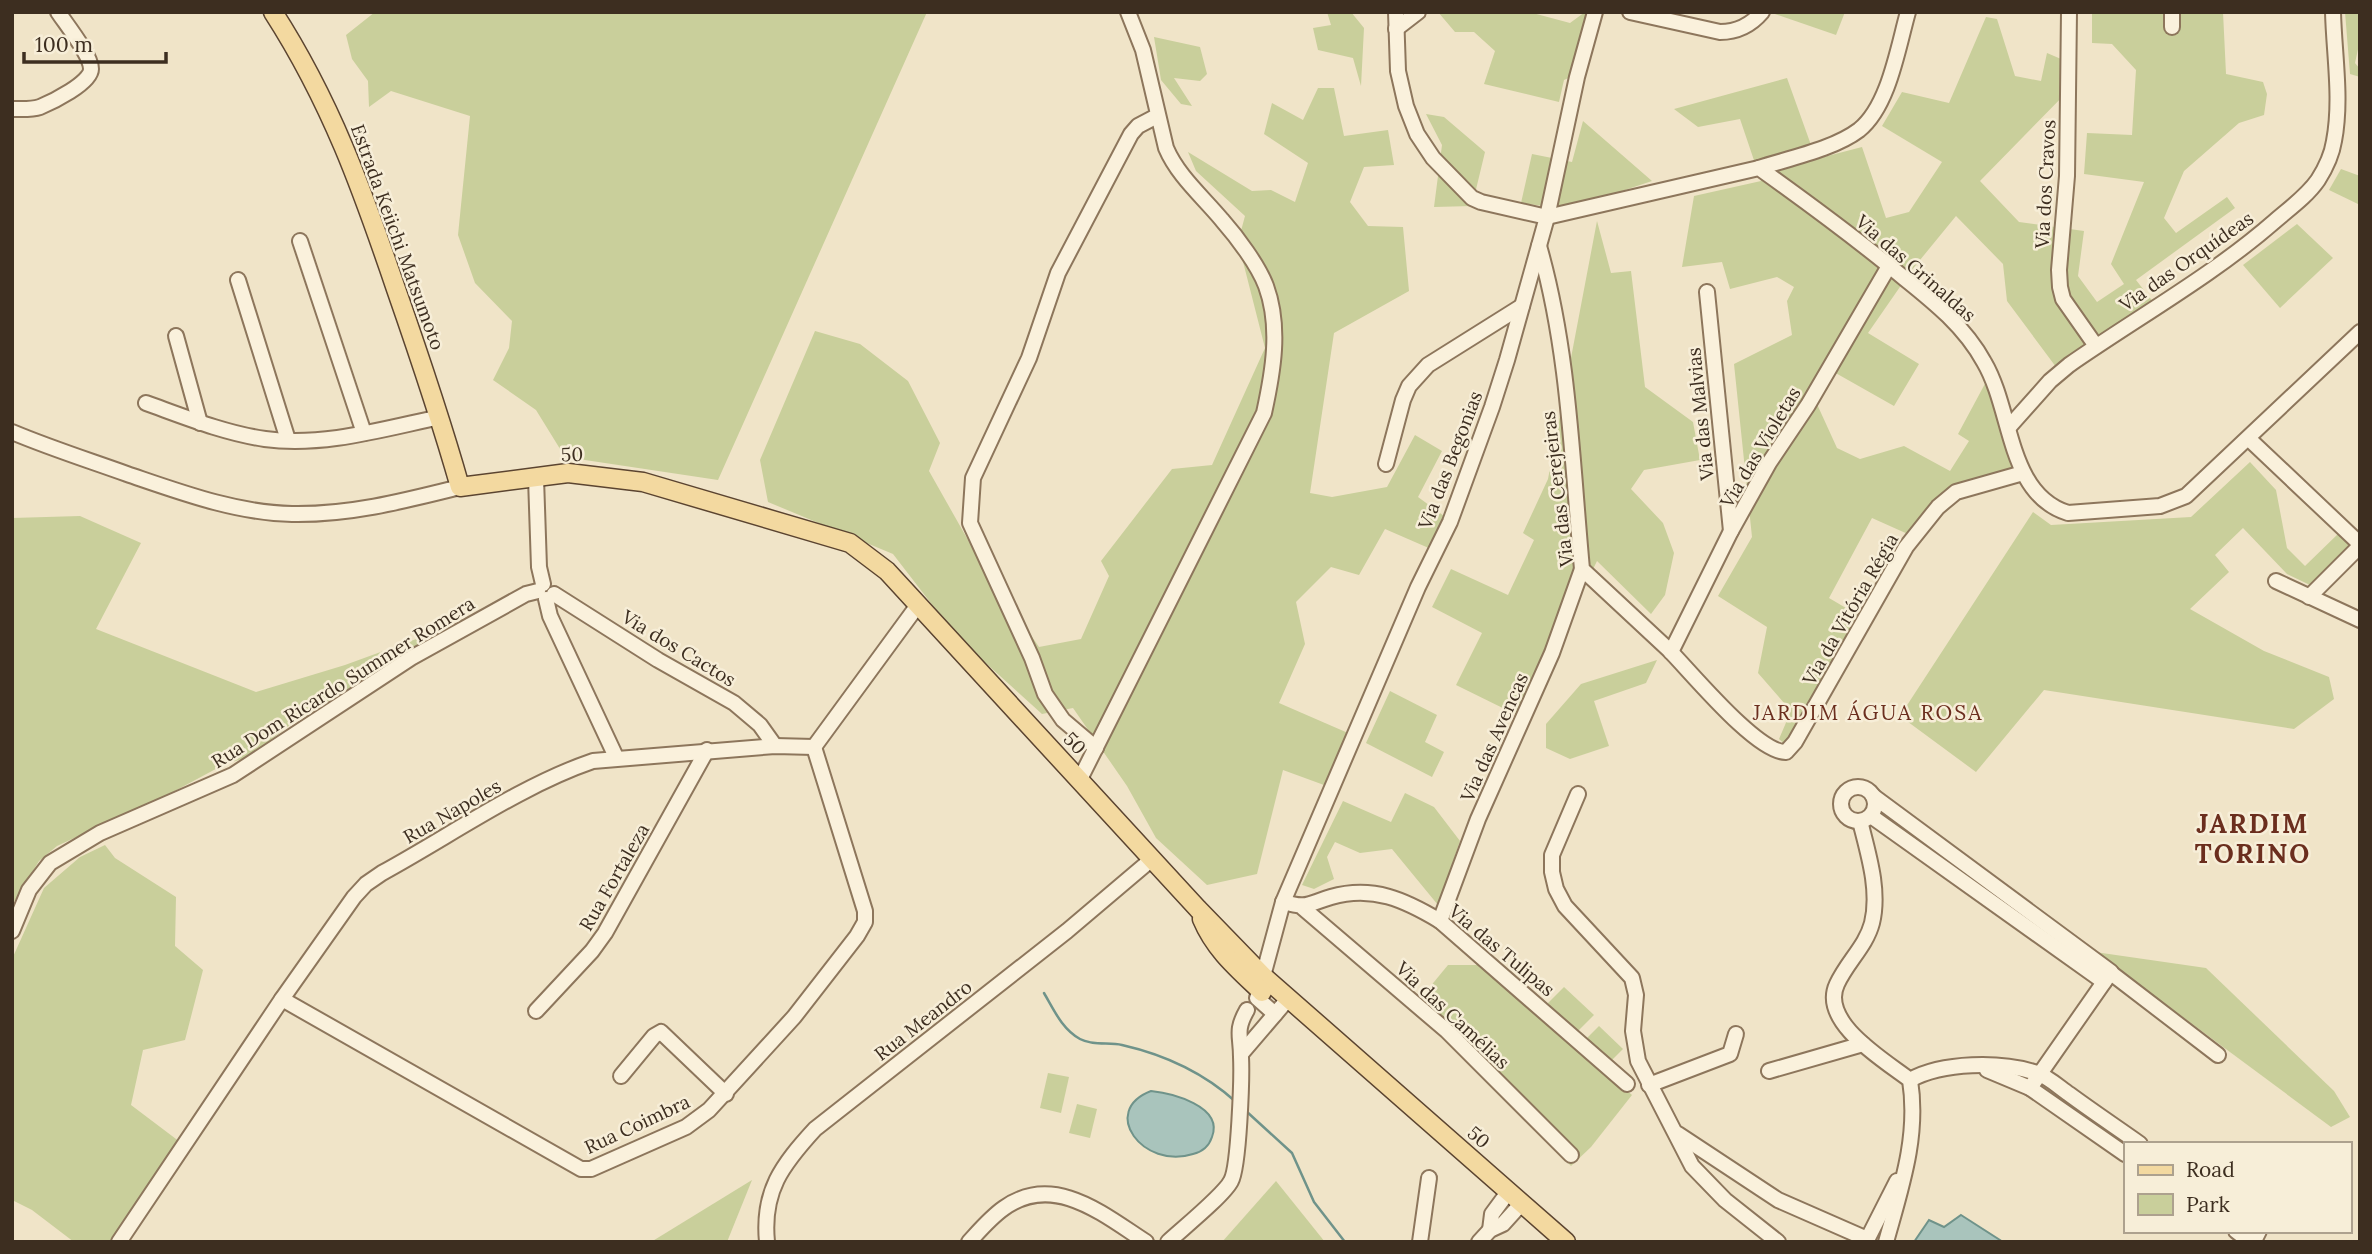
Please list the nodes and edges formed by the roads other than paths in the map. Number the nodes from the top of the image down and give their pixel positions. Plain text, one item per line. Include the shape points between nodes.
1 (58, 12) edge
2 (273, 12) edge
3 (1128, 12) edge
4 (1396, 12) edge
5 (1418, 12) edge
6 (1595, 12) edge
7 (1630, 12) edge
8 (1762, 12) edge
9 (1908, 12) edge
10 (2069, 12) edge
11 (2333, 12) edge
12 (1396, 29) junction
13 (12, 109) edge
14 (1157, 116) junction
15 (1759, 168) junction
16 (1547, 216) junction
17 (300, 241) dead end
18 (1538, 245) junction
19 (1889, 266) junction
20 (238, 280) dead end
21 (1707, 292) dead end
22 (1522, 306) junction
23 (2360, 332) edge
24 (176, 336) dead end
25 (2096, 346) junction
26 (146, 403) dead end
27 (440, 417) junction
28 (200, 423) junction
29 (2009, 427) junction
30 (12, 432) edge
31 (365, 433) junction
32 (2249, 439) junction
33 (288, 440) junction
34 (1386, 464) dead end
35 (2023, 473) junction
36 (536, 478) junction
37 (460, 487) junction
38 (1731, 531) junction
39 (2360, 545) edge
40 (1582, 569) junction
41 (2276, 581) dead end
42 (545, 592) junction
43 (2309, 597) junction
44 (918, 605) junction
45 (2360, 621) edge
46 (1671, 652) junction
47 (1795, 742) joint
48 (775, 746) junction
49 (814, 747) junction
50 (1096, 748) junction
51 (707, 750) junction
52 (615, 757) junction
53 (1080, 779) junction
54 (1578, 794) dead end
55 (1873, 796) junction
56 (1865, 819) junction
57 (1152, 859) junction
58 (1283, 902) junction
59 (1303, 908) junction
60 (1440, 921) junction
61 (12, 931) edge
62 (2107, 978) junction
63 (1259, 993) junction
64 (282, 999) junction
65 (1288, 999) junction
66 (536, 1011) dead end
67 (1275, 1014) junction
68 (1736, 1034) dead end
69 (1863, 1044) junction
70 (1241, 1054) junction
71 (2218, 1055) dead end
72 (1976, 1066) junction
73 (1769, 1071) dead end
74 (2039, 1073) junction
75 (621, 1076) dead end
76 (1910, 1080) junction
77 (1627, 1084) dead end
78 (1649, 1086) junction
79 (2031, 1088) junction
80 (726, 1094) junction
81 (1677, 1133) junction
82 (2137, 1142) edge
83 (2124, 1153) edge
84 (1571, 1155) dead end
85 (1909, 1158) junction
86 (1429, 1178) dead end
87 (1516, 1197) junction
88 (2239, 1233) edge
89 (2258, 1233) edge
90 (1866, 1241) edge
91 (119, 1242) edge
92 (767, 1242) edge
93 (969, 1242) edge
94 (1146, 1242) edge
95 (1168, 1242) edge
96 (1420, 1242) edge
97 (1479, 1242) edge
98 (1566, 1242) edge
99 (1778, 1242) edge
100 (1886, 1242) edge

1 - 13 street via 89,60 90,74 64,95 39,107
2 - 27 main road, Estrada Keiichi Matsumoto via 316,84 351,162
3 - 14 street via 1143,50
4 - 12 street
5 - 12 street
6 - 16 street, Via das Begonias
7 - 8 street via 1720,32 1745,27
9 - 15 street via 1882,99 1862,128 1831,144
10 - 25 street, Via dos Cravos via 2060,287 2063,299
11 - 25 street, Via das Orquídeas via 2334,141 2317,181 2210,273
12 - 16 street via 1406,106 1433,158 1472,198
14 - 50 street via 1172,163 1223,221 1266,286 1274,329 1273,371 1264,413
14 - 50 street via 1130,134 1058,273 1030,358 971,491 970,523 1045,694 1063,720
15 - 16 street
15 - 19 street, Via das Grinaldas
16 - 18 street, Via das Begonias
17 - 31 street
18 - 22 street, Via das Begonias
18 - 40 street, Via das Cerejeiras via 1565,390
19 - 29 street, Via das Grinaldas via 1948,316 1974,345 1995,384
19 - 38 street, Via das Violetas
20 - 33 street
21 - 38 street, Via das Malvias
22 - 34 street via 1462,342 1415,378 1403,400
22 - 58 street, Via das Begonias via 1450,522
23 - 32 street, Via das Grinaldas
24 - 28 street
25 - 29 street, Via das Orquídeas via 2050,381
26 - 28 street
27 - 31 street
27 - 37 main road, Estrada Keiichi Matsumoto
28 - 33 street
29 - 35 street, Via das Grinaldas
30 - 37 street via 177,491 259,511 363,509
31 - 33 street
32 - 35 street, Via das Grinaldas via 2186,496 2160,506 2068,513 2046,503
32 - 39 street
35 - 47 street, Via da Vitória Régia via 1956,492 1938,507 1906,547
36 - 37 main road, 50
36 - 42 street via 539,567
36 - 44 main road, 50 via 568,473 643,482 850,543 887,571
38 - 46 street, Via das Violetas
39 - 43 street
40 - 46 street, Via das Cerejeiras
40 - 60 street, Via das Avencas via 1552,653 1478,819
41 - 43 street
42 - 48 street, Via dos Cactos via 734,703 760,725
42 - 52 street via 550,615
42 - 61 street, Rua Dom Ricardo Summer Romera via 526,594 442,640 233,775 75,847 37,877
43 - 45 street
44 - 49 street
44 - 53 main road, 50
46 - 47 street, Via das Cerejeiras via 1762,742 1781,752
48 - 49 street, Rua Napoles
48 - 51 street, Rua Napoles
49 - 80 street, Rua Coimbra via 865,922 794,1017
50 - 53 street
51 - 52 street, Rua Napoles
51 - 66 street, Rua Fortaleza via 605,933
52 - 64 street, Rua Napoles via 557,776 373,879 354,897
53 - 57 main road, 50
54 - 78 street via 1552,855 1556,890 1572,915 1632,978 1634,1046
55 - 56 street via 1875,805
55 - 56 street via 1859,787 1841,800 1849,819
55 - 62 street
56 - 62 street
56 - 69 street via 1874,914 1866,938 1836,985 1834,998 1844,1026
57 - 63 main road, 50 via 1198,909
57 - 92 street, Rua Meandro via 1068,931 815,1129 774,1185 766,1206
58 - 59 street
58 - 63 street
59 - 60 street, Via das Tulipas via 1331,897 1375,892 1395,897
59 - 84 street, Via das Camélias via 1447,1031
60 - 77 street, Via das Tulipas
62 - 71 street
62 - 74 street
63 - 65 main road, 50
63 - 67 street
63 - 70 street via 1239,1027
64 - 80 street, Rua Coimbra via 581,1169 591,1169 686,1127
64 - 91 street, Rua Napoles
65 - 67 street
65 - 87 main road, 50
67 - 70 street
68 - 78 street via 1730,1054
69 - 73 street
69 - 76 street
70 - 95 street via 1232,1180
72 - 74 street
72 - 76 street via 1938,1068
72 - 79 street
74 - 79 street
74 - 82 street
75 - 80 street via 661,1032
76 - 85 street via 1914,1114
78 - 81 street
79 - 83 street
81 - 90 street via 1778,1200
81 - 99 street via 1686,1156 1702,1177
85 - 90 street
85 - 100 street
86 - 96 street
87 - 97 street via 1503,1224
87 - 98 main road, 50
88 - 89 street via 2249,1241
93 - 94 street via 1007,1206 1037,1194 1052,1194 1083,1202

